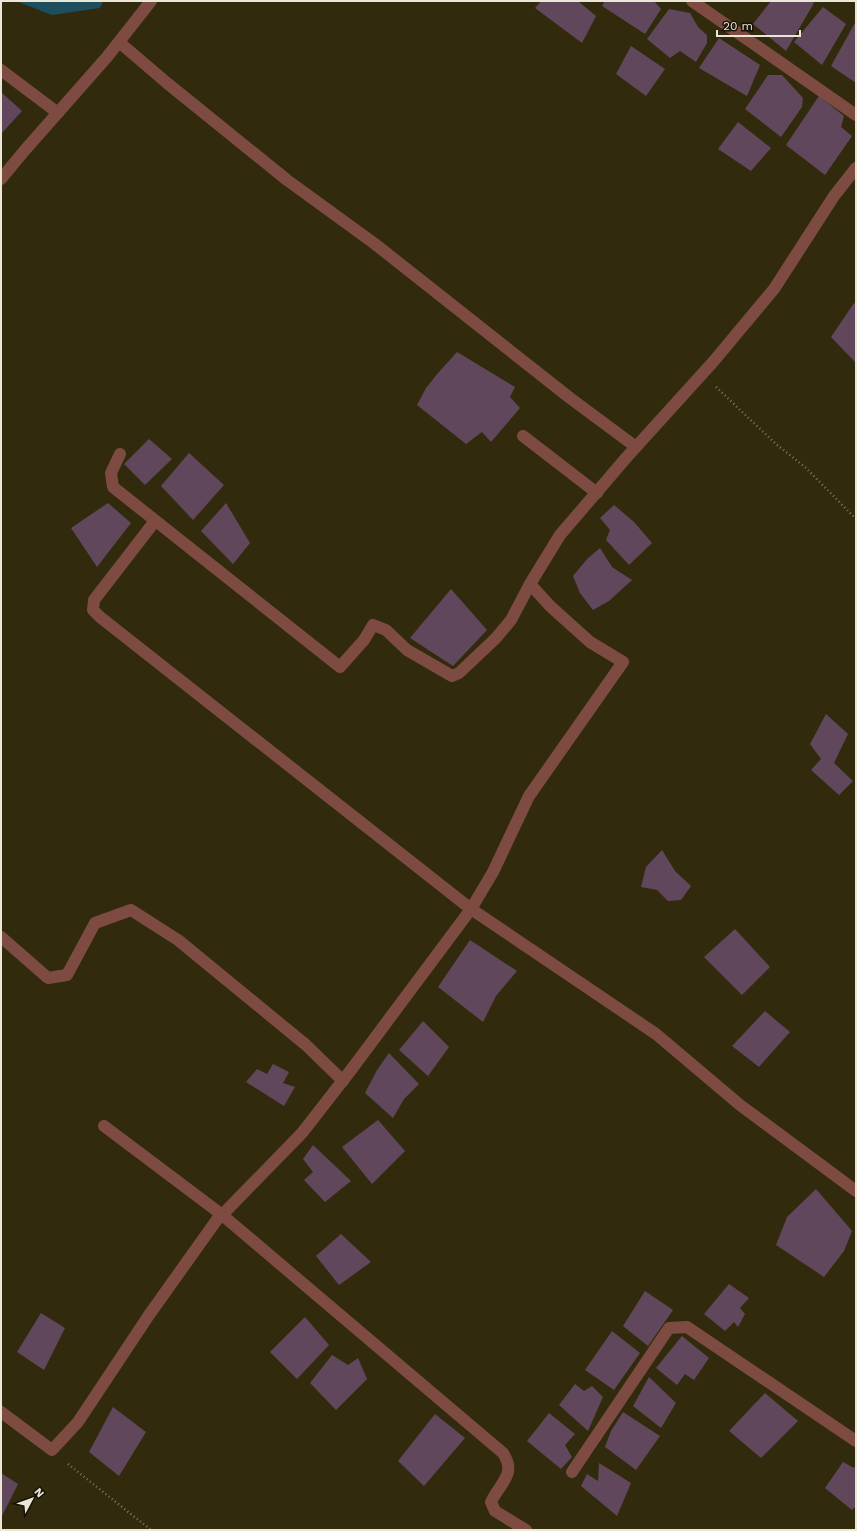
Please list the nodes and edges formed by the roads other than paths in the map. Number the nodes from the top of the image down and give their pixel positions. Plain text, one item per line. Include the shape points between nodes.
1 (151, 1) edge
2 (692, 1) edge
3 (119, 42) junction
4 (1, 70) edge
5 (58, 113) junction
6 (856, 115) edge
7 (856, 168) edge
8 (1, 179) edge
9 (523, 436) dead end
10 (636, 447) junction
11 (120, 454) dead end
12 (597, 493) junction
13 (155, 521) junction
14 (530, 584) junction
15 (470, 909) junction
16 (1, 937) edge
17 (343, 1081) junction
18 (104, 1126) dead end
19 (856, 1191) edge
20 (221, 1214) junction
21 (1, 1412) edge
22 (856, 1441) edge
23 (572, 1472) dead end
24 (526, 1530) edge

1 - 3 street
2 - 6 street
3 - 5 street
3 - 10 street via 287,180 375,244
4 - 5 street
5 - 8 street
7 - 10 street via 834,196 774,289 702,375
9 - 12 street
10 - 12 street
11 - 13 street via 111,473 113,487
12 - 14 street via 560,535
13 - 14 street via 340,667 364,640 373,625 386,630 407,650 452,676 459,673 511,620
13 - 15 street via 94,600 93,610
14 - 15 street via 590,642 623,662 529,796 493,872
15 - 17 street
15 - 19 street via 656,1034 740,1105
16 - 17 street via 48,978 67,975 95,923 131,910 178,940 306,1045
17 - 20 street via 302,1133
18 - 20 street
20 - 21 street via 78,1422 52,1450
20 - 24 street via 504,1453 510,1463 509,1472 491,1502 495,1511
22 - 23 street via 687,1327 668,1328

